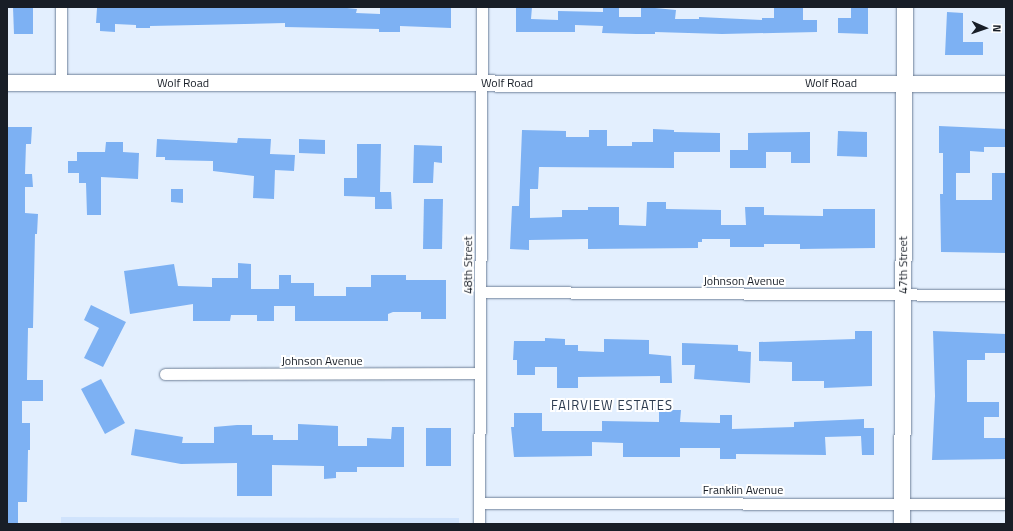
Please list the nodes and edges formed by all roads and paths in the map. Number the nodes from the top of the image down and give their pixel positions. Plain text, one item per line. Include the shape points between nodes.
1 (61, 7) edge
2 (482, 7) edge
3 (905, 7) edge
4 (7, 82) edge
5 (61, 83) junction
6 (482, 83) junction
7 (905, 83) junction
8 (1006, 84) edge
9 (481, 292) junction
10 (903, 295) junction
11 (1006, 295) edge
12 (480, 373) junction
13 (165, 374) dead end
14 (480, 503) junction
15 (902, 504) junction
16 (1006, 504) edge
17 (479, 524) edge
18 (902, 524) edge

1 - 5 street
2 - 6 street, 48th Street
3 - 7 main road, 47th Street
4 - 5 main road, Wolf Road
5 - 6 main road, Wolf Road
6 - 7 main road, Wolf Road
6 - 9 street, 48th Street
7 - 8 main road, Wolf Road
7 - 10 main road, 47th Street
9 - 10 street, Johnson Avenue
9 - 12 street, 48th Street
10 - 11 street, Johnson Avenue
10 - 15 main road, 47th Street
12 - 13 street, Johnson Avenue
12 - 14 street, 48th Street
14 - 15 street, Franklin Avenue
14 - 17 street, 48th Street
15 - 16 street, Franklin Avenue
15 - 18 main road, 47th Street

